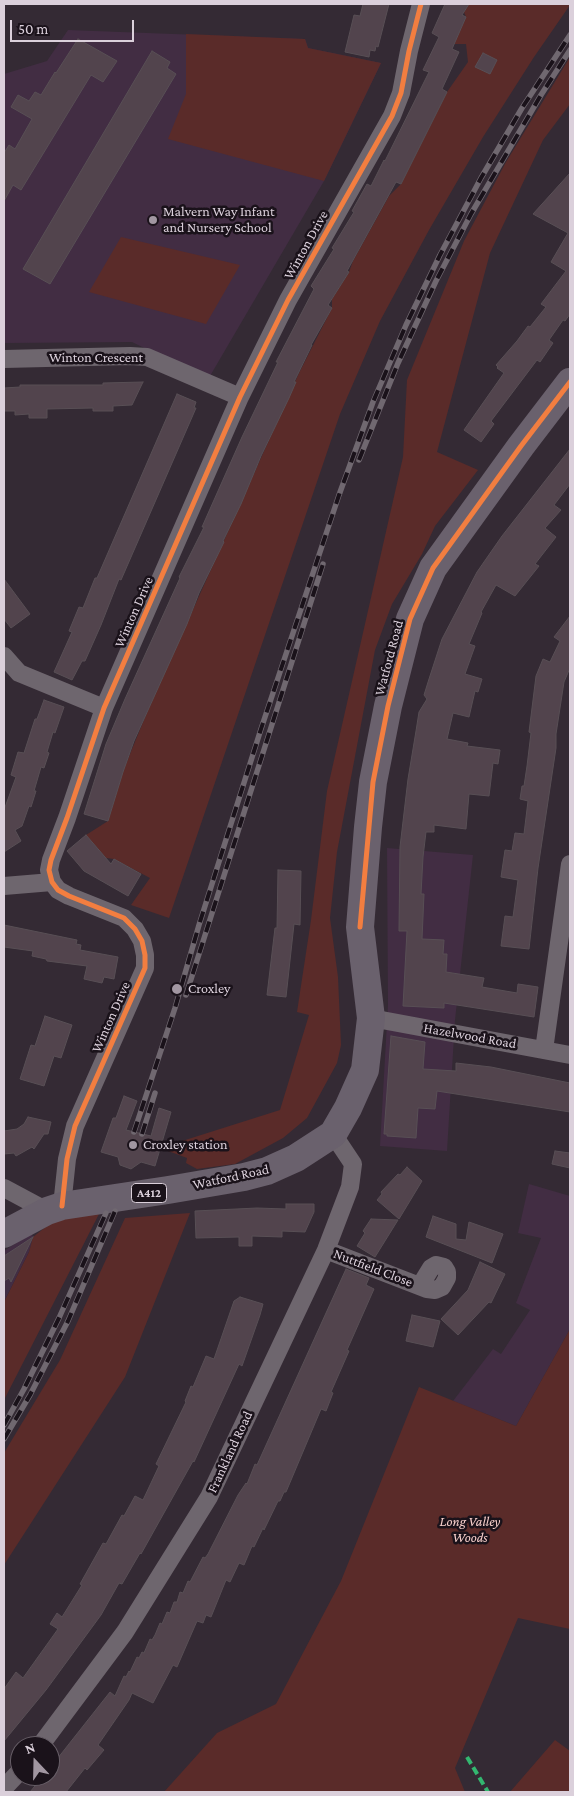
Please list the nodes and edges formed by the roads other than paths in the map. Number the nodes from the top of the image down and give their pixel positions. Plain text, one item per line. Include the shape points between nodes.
1 (421, 4) edge
2 (4, 359) edge
3 (570, 382) edge
4 (240, 397) junction
5 (4, 656) edge
6 (104, 708) junction
7 (570, 864) edge
8 (52, 882) junction
9 (4, 886) edge
10 (371, 1018) junction
11 (544, 1050) junction
12 (570, 1055) edge
13 (333, 1134) junction
14 (4, 1188) edge
15 (54, 1208) junction
16 (4, 1234) edge
17 (326, 1250) junction
18 (420, 1286) dead end
19 (47, 1736) edge

1 - 4 street, Winton Drive via 402,93 392,116 288,300
2 - 4 street, Winton Crescent via 147,357
3 - 10 main road, Watford Road / A412 via 433,568 410,619 388,706 368,827 360,927
4 - 6 street, Winton Drive
5 - 6 street via 20,673
6 - 8 street, Winton Drive via 51,860
7 - 11 street
8 - 9 street
8 - 15 street, Winton Drive via 69,896 124,918 142,941 145,955 145,968 75,1126
10 - 11 street, Hazelwood Road
10 - 13 main road, Watford Road / A412 via 365,1070
11 - 12 street, Hazelwood Road
13 - 15 main road, Watford Road / A412 via 296,1158 267,1171
13 - 17 street, Frankland Road via 353,1164 353,1172
14 - 15 street
15 - 16 main road, Watford Road / A412
17 - 18 street, Nuttfield Close
17 - 19 street, Frankland Road via 209,1497 125,1632

